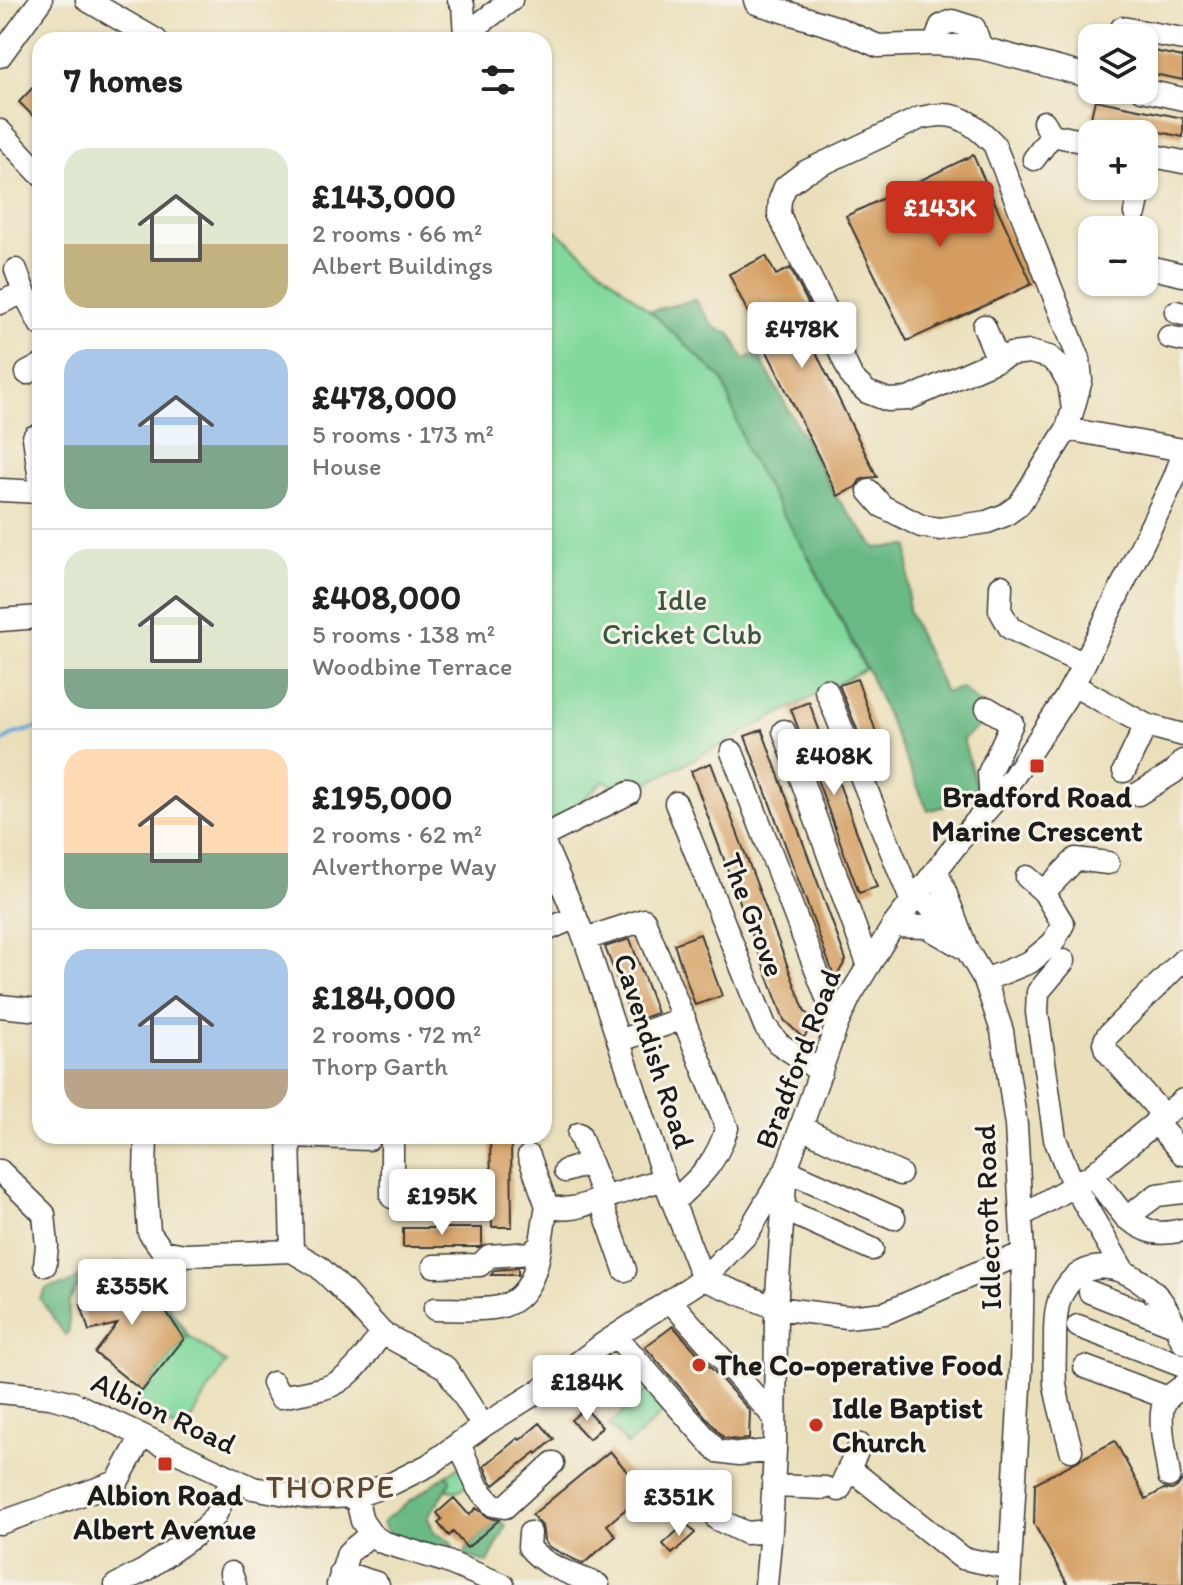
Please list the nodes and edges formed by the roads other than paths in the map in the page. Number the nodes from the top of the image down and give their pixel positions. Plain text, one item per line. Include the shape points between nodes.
1 (41, 0) edge
2 (87, 0) edge
3 (459, 0) edge
4 (511, 0) edge
5 (755, 0) edge
6 (142, 32) edge
7 (465, 32) edge
8 (469, 32) edge
9 (1158, 34) edge
10 (1183, 39) edge
11 (0, 56) edge
12 (1078, 73) edge
13 (1158, 94) edge
14 (1183, 99) edge
15 (0, 131) edge
16 (1078, 138) edge
17 (1034, 159) dead end
18 (1158, 161) edge
19 (1183, 162) edge
20 (32, 165) edge
21 (1138, 200) edge
22 (1135, 213) dead end
23 (1158, 269) edge
24 (1183, 275) edge
25 (0, 303) edge
26 (32, 307) edge
27 (984, 326) dead end
28 (998, 360) junction
29 (1070, 419) junction
30 (1183, 452) edge
31 (1, 490) edge
32 (869, 491) dead end
33 (32, 492) edge
34 (1174, 497) edge
35 (1001, 586) dead end
36 (32, 618) edge
37 (0, 620) edge
38 (1084, 664) junction
39 (1073, 685) junction
40 (826, 690) dead end
41 (987, 708) dead end
42 (1146, 725) junction
43 (784, 731) dead end
44 (1183, 735) edge
45 (732, 752) dead end
46 (1183, 761) edge
47 (1124, 771) dead end
48 (629, 793) dead end
49 (1138, 794) dead end
50 (676, 803) dead end
51 (991, 805) junction
52 (552, 832) edge
53 (552, 862) edge
54 (1108, 863) dead end
55 (937, 871) junction
56 (916, 898) junction
57 (576, 917) junction
58 (893, 926) junction
59 (552, 928) edge
60 (585, 939) junction
61 (967, 950) junction
62 (1183, 960) edge
63 (1064, 961) dead end
64 (868, 964) junction
65 (985, 980) junction
66 (0, 1006) edge
67 (32, 1009) edge
68 (684, 1018) junction
69 (837, 1024) junction
70 (619, 1041) junction
71 (821, 1072) junction
72 (1183, 1100) edge
73 (1159, 1119) junction
74 (800, 1127) junction
75 (579, 1134) dead end
76 (146, 1144) edge
77 (291, 1144) edge
78 (392, 1144) edge
79 (1183, 1154) edge
80 (529, 1156) dead end
81 (590, 1163) junction
82 (786, 1170) junction
83 (0, 1171) edge
84 (565, 1171) dead end
85 (900, 1174) dead end
86 (664, 1179) junction
87 (1082, 1180) junction
88 (1183, 1192) edge
89 (392, 1197) dead end
90 (602, 1198) junction
91 (673, 1202) junction
92 (547, 1206) junction
93 (783, 1209) junction
94 (1021, 1216) junction
95 (894, 1218) dead end
96 (1126, 1218) junction
97 (1183, 1230) edge
98 (539, 1246) junction
99 (872, 1249) dead end
100 (292, 1251) junction
101 (1023, 1253) junction
102 (45, 1265) dead end
103 (434, 1266) dead end
104 (625, 1270) dead end
105 (1123, 1270) junction
106 (703, 1279) junction
107 (1090, 1292) dead end
108 (670, 1301) junction
109 (776, 1308) junction
110 (435, 1309) dead end
111 (1078, 1326) dead end
112 (382, 1333) junction
113 (1178, 1333) edge
114 (616, 1336) junction
115 (1183, 1366) edge
116 (1085, 1367) dead end
117 (0, 1392) edge
118 (1176, 1392) edge
119 (275, 1396) dead end
120 (774, 1417) junction
121 (483, 1426) junction
122 (142, 1436) junction
123 (459, 1443) junction
124 (860, 1445) dead end
125 (775, 1450) junction
126 (1071, 1450) dead end
127 (553, 1463) dead end
128 (849, 1468) junction
129 (1169, 1476) dead end
130 (232, 1479) junction
131 (773, 1486) junction
132 (356, 1496) junction
133 (717, 1519) dead end
134 (0, 1523) edge
135 (771, 1531) junction
136 (530, 1533) dead end
137 (371, 1534) junction
138 (342, 1570) edge
139 (1010, 1576) edge
140 (116, 1585) edge
141 (378, 1585) edge
142 (503, 1585) edge
143 (598, 1585) edge
144 (766, 1585) edge

1 - 11 street
2 - 6 street
3 - 7 street
4 - 8 street
5 - 12 street via 878,46 981,48
9 - 10 street
13 - 14 street
15 - 20 street
16 - 17 street via 1048,128
18 - 19 street
21 - 22 street
23 - 24 street
25 - 26 street via 20,281
27 - 28 street
28 - 29 street via 1030,352 1049,357 1069,383
28 - 29 street via 908,399 888,400 867,392 852,378 829,315 779,214 785,187 805,172 920,118 958,118 979,129 994,144 1079,359 1081,380
29 - 30 street
29 - 32 street via 1019,505 987,522 940,529 921,526 882,506
30 - 34 street, Bradford Road
31 - 33 street
34 - 38 street, Bradford Road
35 - 38 street via 1000,610 1010,628
36 - 37 street
38 - 39 street, Bradford Road
39 - 42 street
39 - 51 street, Bradford Road
40 - 56 street, Idlecroft Road
41 - 51 street via 1012,723 989,773
42 - 44 street
42 - 47 street
43 - 64 street
45 - 69 street
46 - 49 street
48 - 52 street
50 - 71 street, The Grove via 765,1026 778,1043
51 - 55 street, Bradford Road
53 - 57 street, Cavendish Road
54 - 65 street via 1076,859 1036,884 1063,924 1053,943 1030,962
55 - 56 street, Bradford Road
55 - 61 street, Idlecroft Road
56 - 58 street, Bradford Road
56 - 61 street, Idlecroft Road
57 - 59 street
57 - 60 street, Cavendish Road
58 - 61 street, Idlecroft Road via 927,927
58 - 64 street, Bradford Road
60 - 68 street via 644,920
60 - 70 street, Cavendish Road
61 - 65 street, Idlecroft Road
62 - 73 street via 1104,1043
63 - 87 street via 1038,992 1037,1012 1055,1139
64 - 69 street, Bradford Road
65 - 94 street, Idlecroft Road via 1002,1031 1016,1125
66 - 67 street
68 - 70 street
68 - 91 street via 727,1128 706,1171
69 - 71 street, Bradford Road
70 - 86 street, Cavendish Road
71 - 74 street, Bradford Road
72 - 73 street
73 - 79 street
73 - 87 street
74 - 82 street, Bradford Road
74 - 85 street
75 - 81 street
76 - 100 street via 149,1232 163,1251
77 - 100 street
78 - 89 street
80 - 92 street
81 - 84 street
81 - 90 street
82 - 93 street, Bradford Road
82 - 95 street
82 - 106 street, Albion Road via 747,1234
83 - 102 street via 44,1214
86 - 90 street
86 - 91 street, Cavendish Road
87 - 94 street
87 - 96 street
87 - 105 street
88 - 96 street via 1157,1195
90 - 92 street via 578,1209
90 - 104 street
91 - 106 street, Cavendish Road
92 - 98 street
93 - 99 street
93 - 109 street, Bradford Road
94 - 101 street, Idlecroft Road
96 - 97 street via 1147,1231
98 - 103 street via 531,1253 489,1256 480,1265
98 - 110 street via 526,1290 512,1302
100 - 112 street via 319,1267
101 - 109 street via 885,1313 847,1317
101 - 139 street, Idlecroft Road
105 - 113 street via 1161,1300
105 - 126 street via 1103,1266 1085,1271 1060,1299 1055,1384
106 - 108 street, Albion Road
106 - 109 street
107 - 113 street
108 - 114 street, Albion Road
108 - 120 street
109 - 120 street, Bradford Road
111 - 115 street
112 - 119 street via 345,1378 327,1388
112 - 121 street via 446,1368
114 - 121 street, Albion Road
114 - 125 street via 717,1451
116 - 118 street
117 - 122 street, Albion Road via 73,1403
118 - 129 street via 1163,1407 1162,1419
120 - 125 street, Bradford Road
121 - 123 street, Albion Road
122 - 130 street, Albion Road
122 - 134 street via 117,1482
123 - 127 street via 478,1488 493,1505 505,1507
123 - 132 street, Albion Road via 429,1465
124 - 128 street
125 - 131 street, Bradford Road
128 - 131 street via 832,1489
128 - 139 street via 962,1558
130 - 132 street, Albion Road via 308,1498
130 - 140 street via 205,1528
131 - 135 street, Bradford Road
132 - 137 street
133 - 135 street via 746,1533
135 - 144 street, Bradford Road
136 - 143 street via 529,1547 536,1555
137 - 138 street
137 - 142 street
138 - 141 street

